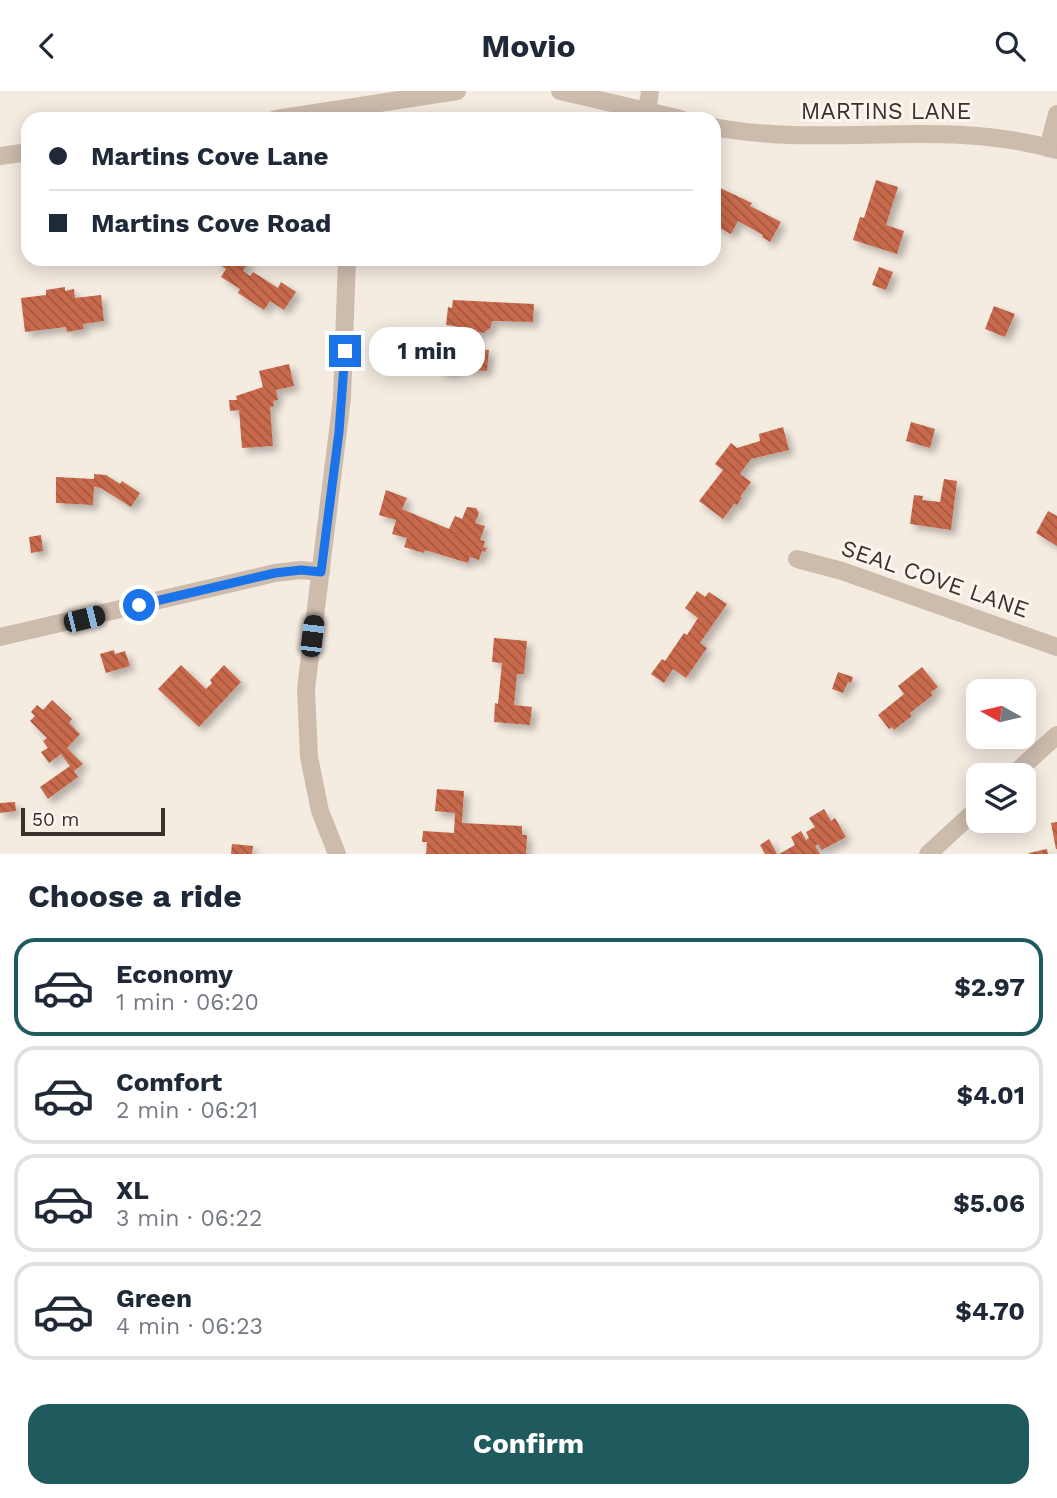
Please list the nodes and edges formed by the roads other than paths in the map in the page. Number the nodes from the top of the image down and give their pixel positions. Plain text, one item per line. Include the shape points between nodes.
1 (457, 91) edge
2 (560, 91) edge
3 (650, 91) edge
4 (646, 111) junction
5 (354, 112) edge
6 (650, 112) edge
7 (1057, 114) edge
8 (721, 128) edge
9 (1053, 149) edge
10 (21, 153) edge
11 (0, 156) edge
12 (347, 266) edge
13 (797, 559) dead end
14 (321, 572) junction
15 (0, 637) edge
16 (1057, 647) edge
17 (1057, 735) edge
18 (1026, 763) edge
19 (966, 819) edge
20 (337, 854) edge
21 (928, 854) edge

1 - 5 street
2 - 4 street
3 - 4 street
4 - 6 street
7 - 9 street
8 - 9 street, MARTINS LANE via 786,135 956,133
10 - 11 street
12 - 14 street via 342,398
13 - 16 street, SEAL COVE LANE
14 - 15 street via 275,573
14 - 20 street via 306,689 306,730 320,811
17 - 18 street
19 - 21 street

